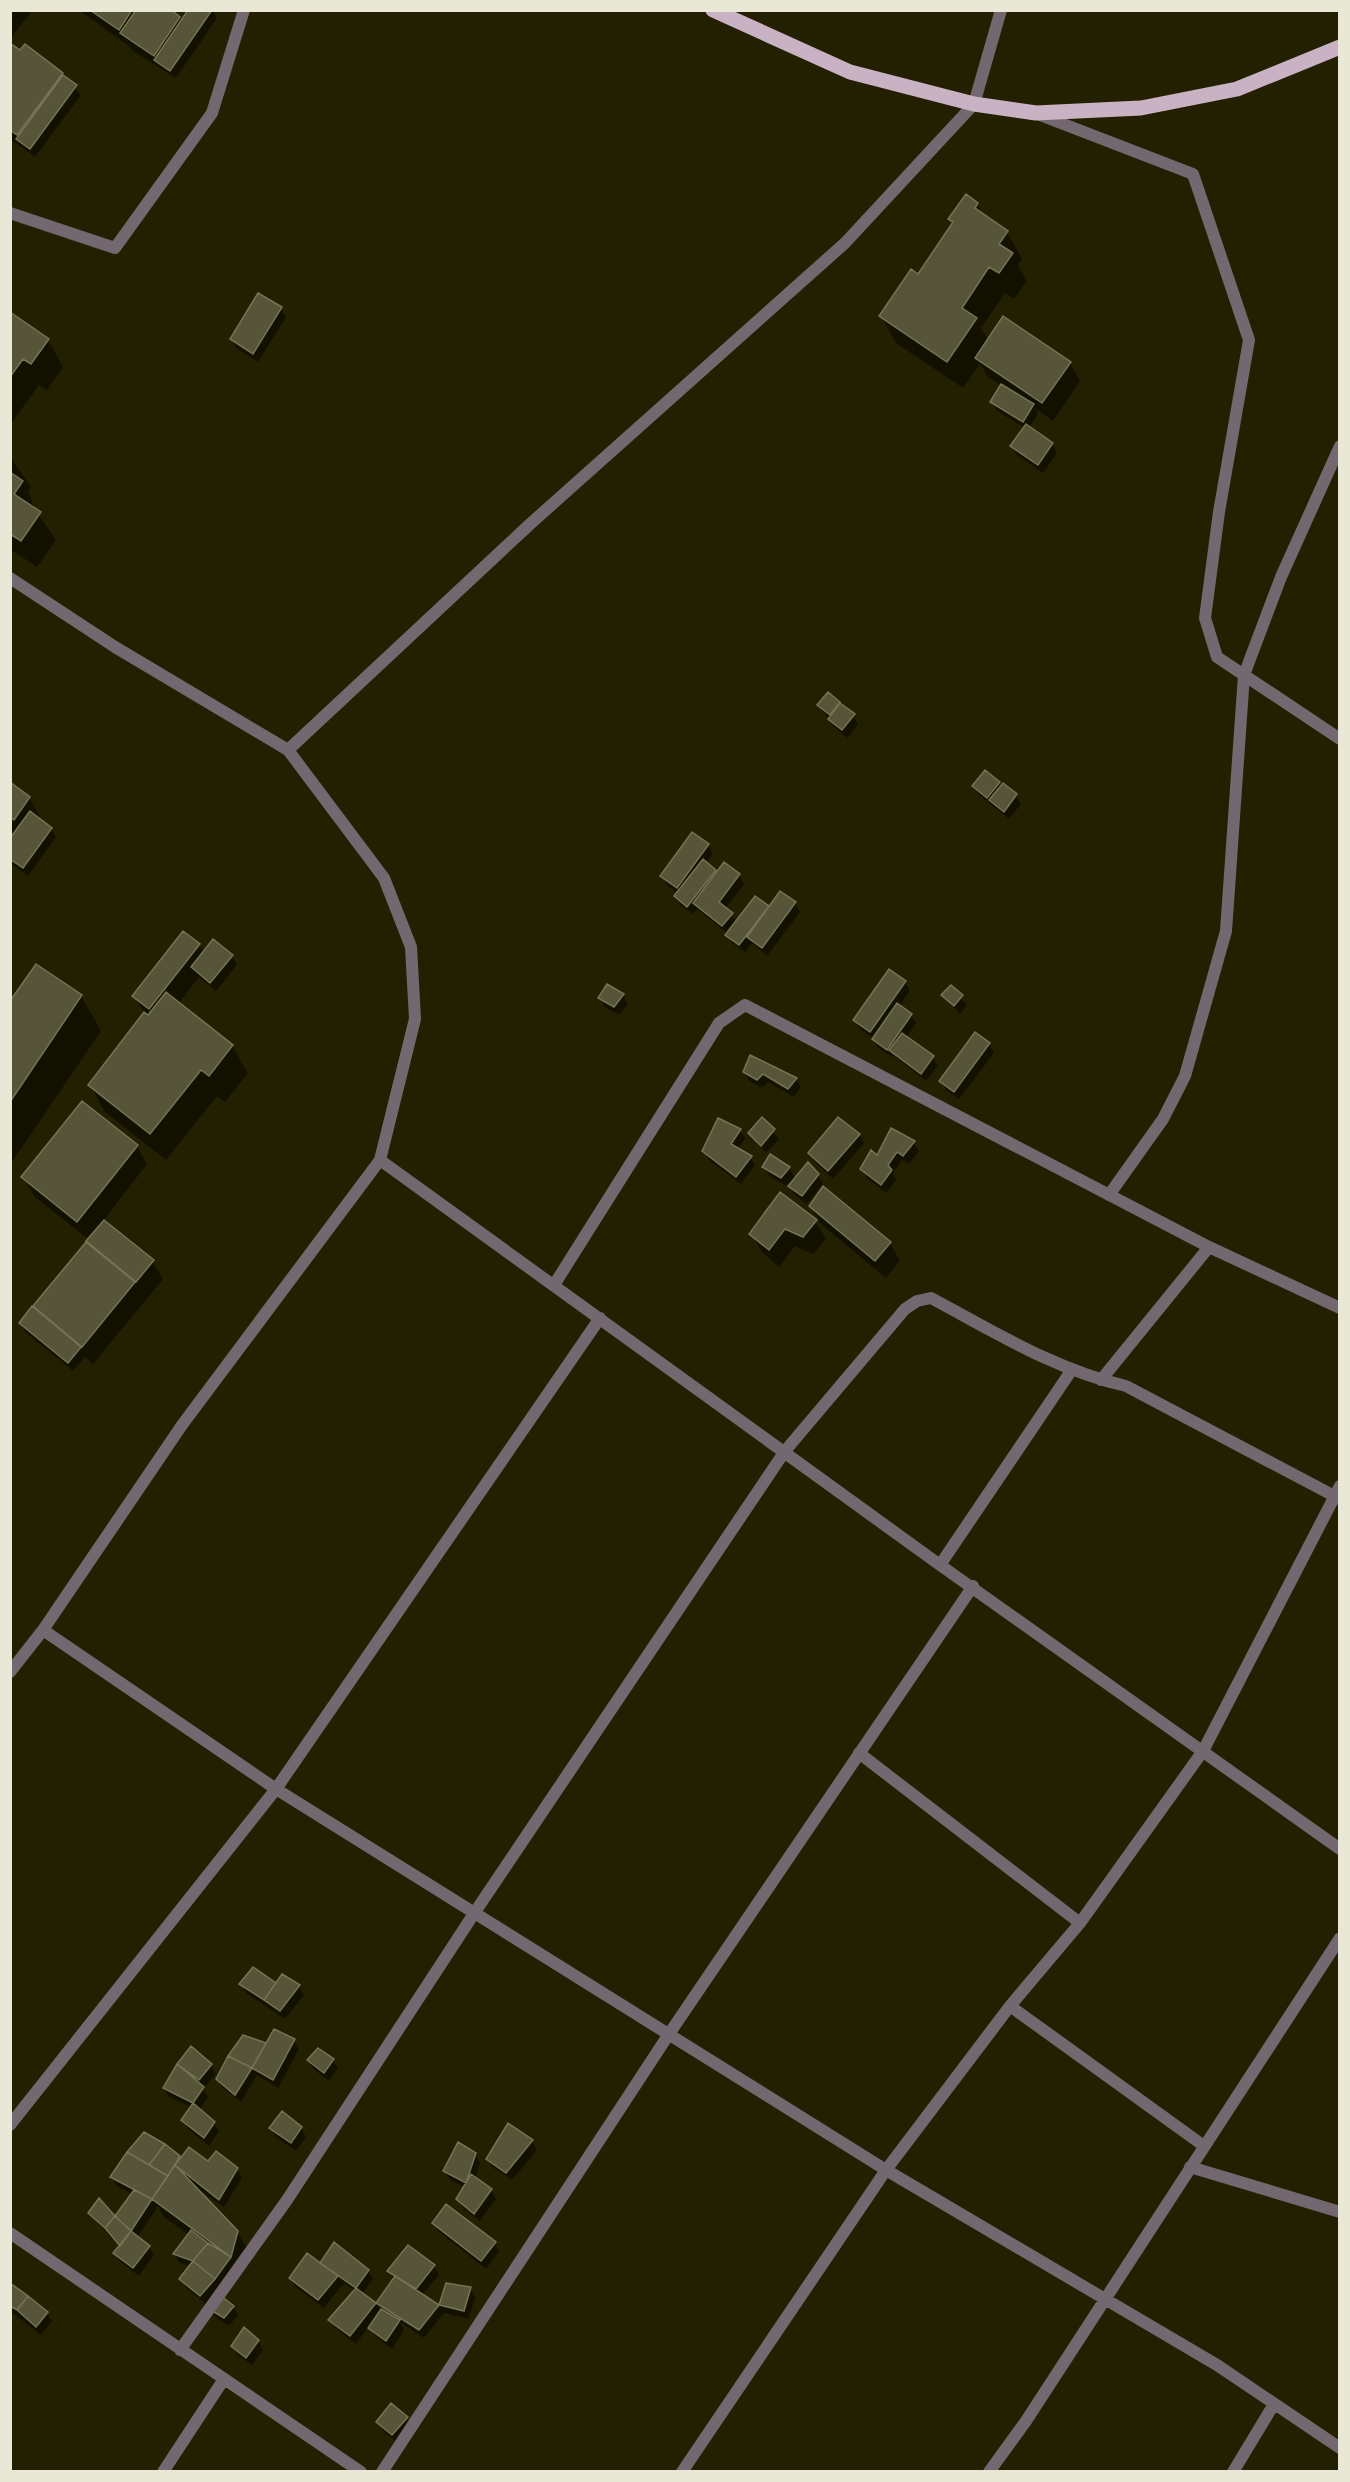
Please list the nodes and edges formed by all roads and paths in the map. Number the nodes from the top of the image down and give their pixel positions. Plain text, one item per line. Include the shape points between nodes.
1 (244, 10) edge
2 (713, 10) edge
3 (1001, 10) edge
4 (1340, 48) edge
5 (974, 104) junction
6 (1036, 113) junction
7 (11, 212) edge
8 (1340, 446) edge
9 (10, 578) edge
10 (1244, 675) junction
11 (1340, 739) edge
12 (288, 750) junction
13 (380, 1160) junction
14 (1109, 1195) junction
15 (1209, 1247) junction
16 (554, 1285) junction
17 (1340, 1308) edge
18 (600, 1318) junction
19 (1071, 1371) junction
20 (1101, 1380) junction
21 (785, 1451) junction
22 (1338, 1493) edge
23 (940, 1565) junction
24 (973, 1586) junction
25 (43, 1629) junction
26 (10, 1672) edge
27 (1203, 1751) junction
28 (859, 1753) junction
29 (276, 1789) junction
30 (1340, 1849) edge
31 (475, 1912) junction
32 (1080, 1923) junction
33 (1340, 1938) edge
34 (1010, 2006) junction
35 (669, 2034) junction
36 (10, 2125) edge
37 (1204, 2146) junction
38 (1190, 2167) junction
39 (886, 2170) junction
40 (1340, 2212) edge
41 (10, 2233) edge
42 (1104, 2300) junction
43 (180, 2350) junction
44 (224, 2379) junction
45 (1275, 2404) junction
46 (1340, 2448) edge
47 (163, 2472) edge
48 (361, 2472) edge
49 (382, 2472) edge
50 (682, 2472) edge
51 (989, 2472) edge
52 (1233, 2472) edge

1 - 7 street via 212,113 115,248
2 - 5 main road via 850,72
3 - 5 street
4 - 6 main road via 1237,89 1142,108
5 - 6 main road
5 - 12 street via 845,243 562,494
6 - 10 street via 1193,174 1249,340 1205,618 1217,657
8 - 10 street via 1281,577
9 - 12 street via 115,647
10 - 11 street
10 - 14 street via 1226,931 1185,1076 1163,1119
12 - 13 street via 384,878 411,947 415,1019
13 - 16 street
13 - 25 street via 182,1425
14 - 15 street
14 - 16 street via 745,1005 718,1023
15 - 17 street
15 - 20 street
16 - 18 street
18 - 21 street
18 - 29 street
19 - 20 street
19 - 21 street via 932,1298 916,1301 905,1309
19 - 23 street
20 - 22 street via 1126,1386
21 - 23 street
21 - 31 street
22 - 27 street
23 - 24 street
24 - 27 street
24 - 28 street
25 - 26 street
25 - 29 street
27 - 30 street
27 - 32 street
28 - 32 street
28 - 35 street
29 - 31 street
29 - 36 street
31 - 35 street
31 - 43 street via 287,2200
32 - 34 street
33 - 37 street
34 - 37 street
34 - 39 street
35 - 39 street
35 - 49 street
37 - 38 street
38 - 40 street
38 - 42 street
39 - 42 street
39 - 50 street
41 - 43 street
42 - 45 street via 1217,2365
42 - 51 street
43 - 44 street
44 - 47 street
44 - 48 street
45 - 46 street
45 - 52 street

